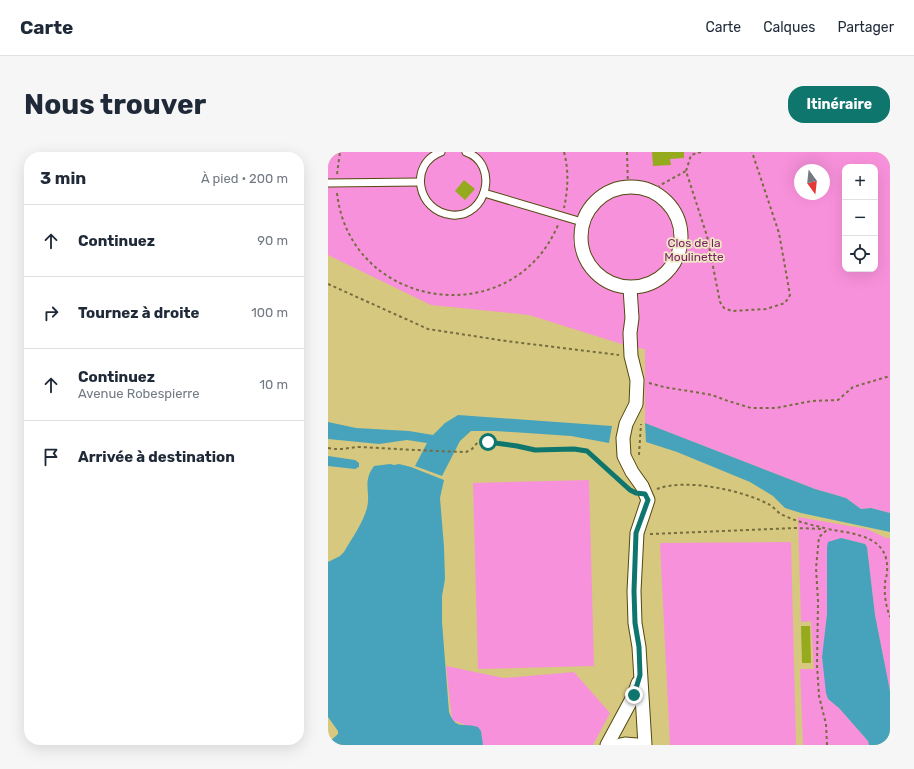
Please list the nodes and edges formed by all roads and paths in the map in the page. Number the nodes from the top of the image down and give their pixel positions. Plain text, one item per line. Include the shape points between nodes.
1 (340, 152) edge
2 (441, 152) edge
3 (466, 152) edge
4 (564, 152) edge
5 (627, 152) edge
6 (701, 152) edge
7 (752, 152) edge
8 (686, 171) junction
9 (420, 182) junction
10 (328, 183) edge
11 (336, 183) junction
12 (628, 186) junction
13 (652, 191) junction
14 (484, 193) junction
15 (562, 216) junction
16 (582, 222) junction
17 (328, 284) edge
18 (630, 288) junction
19 (631, 356) junction
20 (890, 376) edge
21 (637, 380) junction
22 (328, 448) edge
23 (650, 492) junction
24 (828, 529) junction
25 (636, 533) junction
26 (890, 617) edge
27 (640, 675) junction
28 (602, 745) edge
29 (620, 745) edge
30 (637, 745) edge
31 (645, 745) edge
32 (827, 745) edge

1 - 11 path
2 - 9 lane via 428,161 422,171
3 - 14 lane via 478,160 484,170
4 - 15 path via 568,190
5 - 12 path
6 - 8 path via 691,155
7 - 8 path via 779,233 790,295 784,303 766,309 732,311 724,308 720,302 707,236
8 - 13 path
9 - 11 lane
9 - 14 lane via 426,201 434,209 448,214 463,214 472,209 480,202
10 - 11 lane
11 - 15 path via 343,220 352,237 375,267 408,287 445,296 482,292 517,276 545,250
12 - 13 street
12 - 16 street via 600,197 589,208
13 - 18 street via 666,200 676,214 681,229 681,246 676,262 665,275 651,284
14 - 15 lane
15 - 16 lane
16 - 18 street via 580,238 583,255 591,269 604,280
17 - 19 path via 428,330
18 - 19 street
19 - 21 street
20 - 21 path via 853,387 838,400 812,401 776,408 751,408 712,395
21 - 23 street via 636,404 626,424 623,438 624,456 642,486
22 - 23 path via 466,452 478,442 535,450 574,449 587,451 630,490 636,493
23 - 24 path via 667,487 696,484 729,491 770,505 780,514 793,519
23 - 25 street
24 - 25 path
24 - 26 path via 871,540 884,550 887,564 885,598
24 - 32 path via 819,537 816,568 817,665
25 - 27 street via 634,591
27 - 28 street via 634,695
27 - 31 street
29 - 30 street

